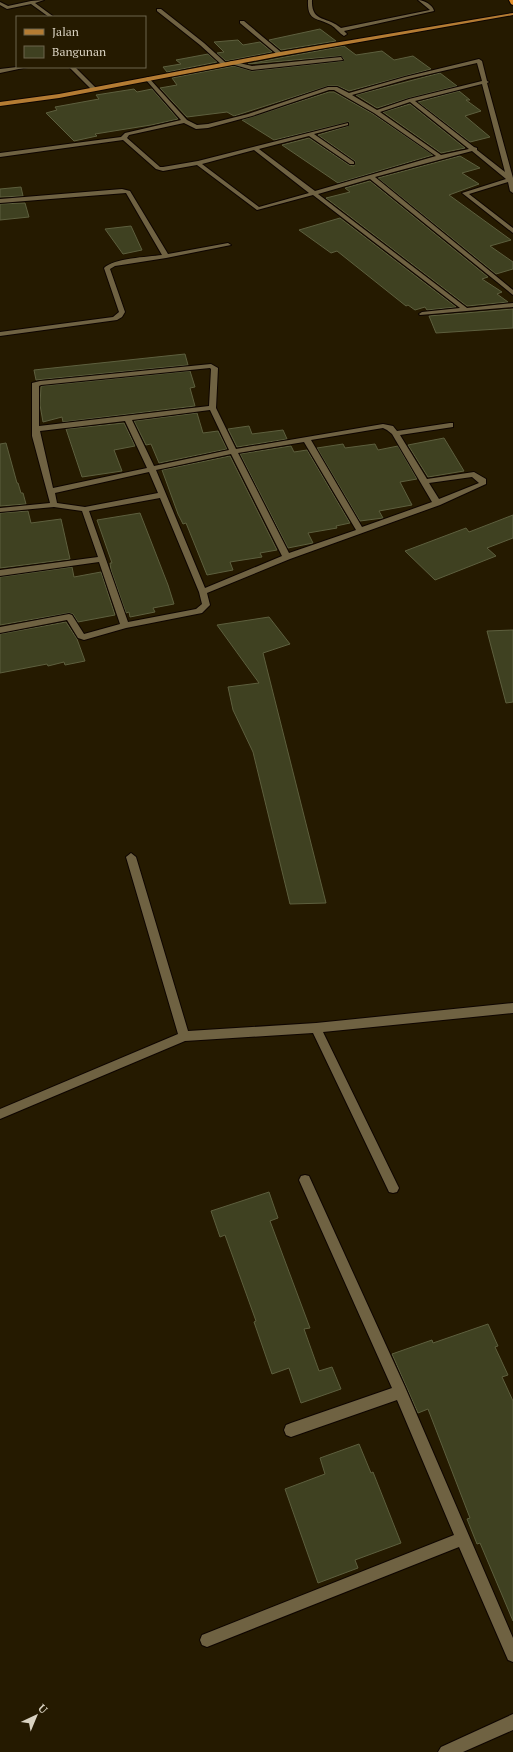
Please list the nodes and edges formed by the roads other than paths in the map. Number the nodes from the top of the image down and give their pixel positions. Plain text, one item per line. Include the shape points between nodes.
1 (42, 0) edge
2 (310, 0) edge
3 (420, 0) edge
4 (512, 0) edge
5 (31, 2) junction
6 (0, 3) edge
7 (513, 3) edge
8 (159, 10) dead end
9 (513, 14) edge
10 (51, 16) edge
11 (242, 22) dead end
12 (340, 30) junction
13 (345, 35) dead end
14 (280, 54) junction
15 (341, 59) dead end
16 (231, 63) junction
17 (224, 64) junction
18 (18, 68) edge
19 (73, 68) edge
20 (0, 71) edge
21 (148, 79) junction
22 (486, 82) junction
23 (94, 89) junction
24 (348, 95) junction
25 (411, 100) junction
26 (0, 104) edge
27 (376, 112) junction
28 (185, 121) junction
29 (346, 124) dead end
30 (310, 134) junction
31 (124, 138) junction
32 (128, 144) junction
33 (60, 147) junction
34 (255, 148) junction
35 (474, 149) junction
36 (64, 152) junction
37 (0, 155) edge
38 (440, 157) junction
39 (0, 162) edge
40 (198, 163) junction
41 (352, 163) dead end
42 (371, 177) junction
43 (510, 179) junction
44 (513, 191) edge
45 (314, 193) junction
46 (0, 201) edge
47 (513, 231) edge
48 (228, 244) dead end
49 (166, 256) junction
50 (513, 293) edge
51 (513, 305) edge
52 (465, 309) junction
53 (422, 314) dead end
54 (0, 334) edge
55 (212, 408) junction
56 (127, 417) junction
57 (450, 425) dead end
58 (36, 429) junction
59 (395, 433) junction
60 (306, 438) junction
61 (235, 451) junction
62 (151, 468) junction
63 (424, 482) junction
64 (50, 491) junction
65 (162, 495) junction
66 (437, 503) junction
67 (54, 505) junction
68 (84, 509) junction
69 (0, 510) edge
70 (360, 530) junction
71 (287, 557) junction
72 (102, 559) junction
73 (0, 573) edge
74 (203, 592) junction
75 (125, 625) junction
76 (0, 630) edge
77 (131, 857) dead end
78 (513, 1008) edge
79 (316, 1028) junction
80 (184, 1036) junction
81 (0, 1114) edge
82 (305, 1180) dead end
83 (393, 1188) dead end
84 (400, 1392) junction
85 (291, 1430) dead end
86 (462, 1539) junction
87 (207, 1640) dead end
88 (513, 1655) edge
89 (513, 1722) edge
90 (446, 1752) edge

1 - 5 street
2 - 12 street via 308,7 312,15
3 - 12 street via 432,11
4 - 7 highway
5 - 6 street via 4,9
5 - 10 street
8 - 17 street
9 - 14 main road
11 - 14 street
12 - 13 street
14 - 16 main road
15 - 16 street via 252,68
16 - 17 main road
17 - 21 main road
18 - 20 street
19 - 23 street
21 - 23 main road
21 - 28 street
22 - 24 street via 480,61 476,60
22 - 25 street
22 - 43 street
23 - 26 main road
24 - 27 street
24 - 28 street via 331,88 208,126 196,127
25 - 27 street
25 - 35 street
27 - 38 street
28 - 31 street via 127,134
29 - 30 street
30 - 34 street
30 - 41 street
31 - 32 street
31 - 33 street
32 - 36 street
32 - 40 street via 160,169
33 - 36 street
33 - 37 street
34 - 40 street
34 - 45 street
35 - 38 street
35 - 43 street
36 - 39 street
38 - 42 street
40 - 45 street via 256,208 262,209
42 - 45 street
42 - 50 street
43 - 44 street
43 - 47 street via 465,193
45 - 52 street
46 - 49 street via 128,192
48 - 49 street
49 - 54 street via 113,264 107,268 122,312 115,319
51 - 52 street
52 - 53 street
55 - 56 street
55 - 58 street via 215,368 211,366 40,383 35,385
55 - 61 street
56 - 58 street
56 - 62 street
57 - 59 street
58 - 64 street
59 - 60 street via 390,428 382,426
59 - 63 street
60 - 61 street
60 - 70 street
61 - 62 street
61 - 71 street
62 - 64 street
62 - 65 street
63 - 66 street
63 - 66 street via 474,474 483,482
64 - 67 street
65 - 68 street
65 - 74 street
66 - 70 street
67 - 68 street via 78,506
67 - 69 street
68 - 72 street
70 - 71 street
71 - 74 street
72 - 73 street
72 - 75 street
74 - 75 street via 206,605 199,611
75 - 76 street via 84,637 69,617
77 - 80 street
78 - 79 street
79 - 80 street
79 - 83 street
80 - 81 street
82 - 84 street
84 - 85 street
84 - 86 street
86 - 87 street
86 - 88 street
89 - 90 street

